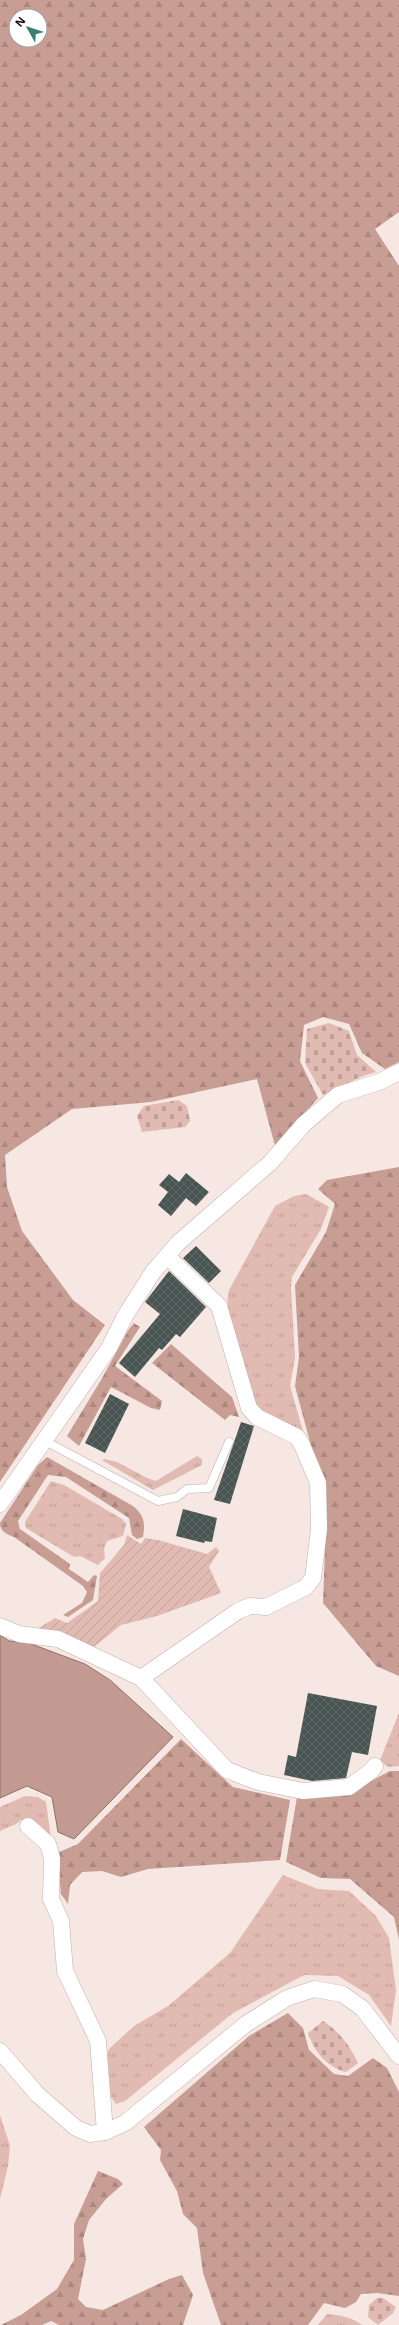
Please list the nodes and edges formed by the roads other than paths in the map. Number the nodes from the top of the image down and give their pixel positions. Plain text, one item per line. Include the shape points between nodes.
1 (399, 1072) edge
2 (167, 1256) junction
3 (45, 1441) junction
4 (228, 1442) dead end
5 (0, 1504) edge
6 (0, 1626) edge
7 (141, 1678) junction
8 (375, 1766) dead end
9 (28, 1826) dead end
10 (0, 2051) edge
11 (399, 2056) edge
12 (105, 2132) junction

1 - 2 street via 379,1082 338,1095 304,1124 270,1164 178,1243
2 - 3 street via 153,1272 125,1316 109,1348
2 - 7 street via 219,1306 249,1408 257,1417 297,1437 302,1445 318,1483 319,1529 313,1578 306,1586 266,1607 250,1606 238,1611
3 - 4 lane via 158,1501 177,1497 187,1489 209,1488
3 - 5 street
6 - 7 street via 19,1634 58,1639
7 - 8 street via 226,1770 258,1782 303,1791 348,1787
9 - 12 street via 48,1844 52,1858 51,1899 61,1921 66,1971 98,2041
10 - 12 street via 37,2094 76,2128 90,2134
11 - 12 street via 362,2008 342,1994 314,1989 287,1998 246,2024 125,2123

